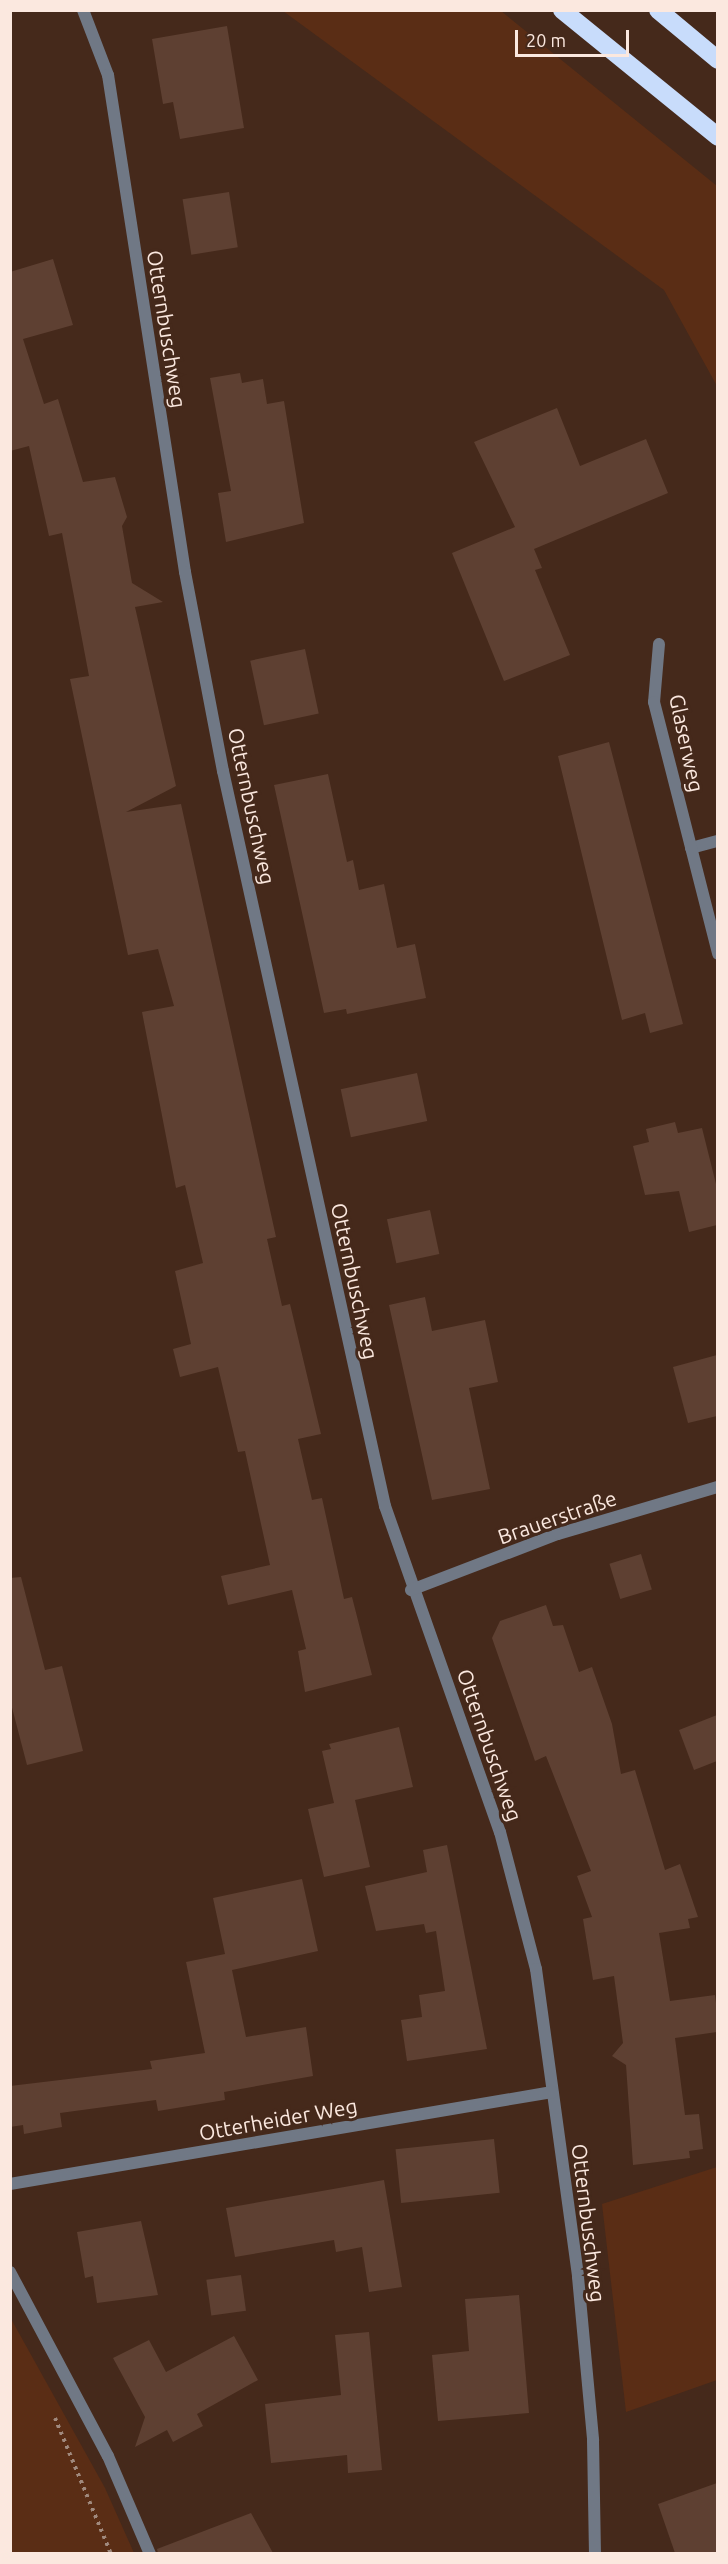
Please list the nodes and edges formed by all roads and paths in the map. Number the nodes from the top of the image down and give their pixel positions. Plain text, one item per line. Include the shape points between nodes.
1 (83, 10) edge
2 (562, 10) edge
3 (658, 10) edge
4 (717, 60) edge
5 (717, 137) edge
6 (659, 644) dead end
7 (717, 841) edge
8 (691, 848) junction
9 (717, 954) edge
10 (717, 1487) edge
11 (411, 1590) junction
12 (552, 2092) junction
13 (10, 2184) edge
14 (10, 2271) edge
15 (50, 2405) dead end
16 (111, 2553) edge
17 (150, 2553) edge
18 (594, 2553) edge

1 - 11 street, Otternbuschweg via 108,75 185,572 224,771 385,1506
2 - 5 highway
3 - 4 highway
6 - 8 street, Glaserweg via 654,702
7 - 8 street
8 - 9 street, Glaserweg
10 - 11 street, Brauerstraße via 558,1534
11 - 12 street, Otternbuschweg via 500,1832 536,1969
12 - 13 street, Otterheider Weg
12 - 18 street, Otternbuschweg via 578,2277 593,2440
14 - 17 street via 108,2456
15 - 16 path

